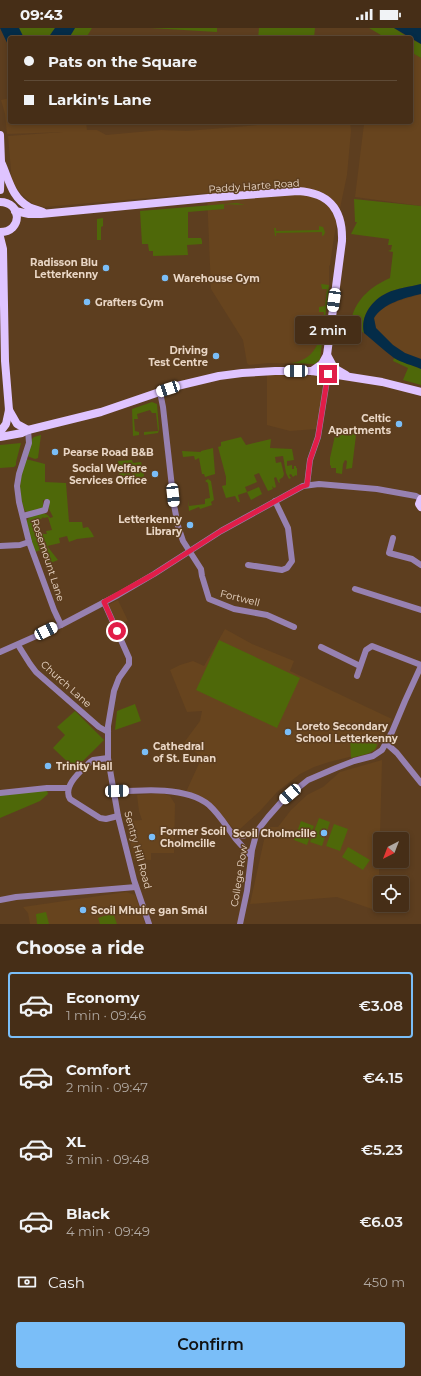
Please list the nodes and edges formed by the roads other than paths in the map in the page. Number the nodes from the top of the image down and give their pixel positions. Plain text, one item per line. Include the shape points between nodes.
1 (0, 135) edge
2 (1, 162) junction
3 (0, 188) edge
4 (4, 203) edge
5 (15, 210) junction
6 (46, 214) junction
7 (0, 232) edge
8 (0, 237) edge
9 (327, 355) junction
10 (312, 371) junction
11 (328, 374) junction
12 (346, 376) junction
13 (160, 392) junction
14 (421, 392) edge
15 (8, 410) junction
16 (28, 430) junction
17 (0, 432) edge
18 (0, 437) edge
19 (307, 485) junction
20 (421, 499) edge
21 (275, 500) junction
22 (47, 502) dead end
23 (421, 507) edge
24 (22, 516) junction
25 (393, 538) dead end
26 (29, 542) junction
27 (0, 546) edge
28 (190, 551) junction
29 (248, 565) dead end
30 (421, 565) edge
31 (355, 589) dead end
32 (104, 602) junction
33 (421, 610) edge
34 (61, 625) junction
35 (294, 627) dead end
36 (18, 645) junction
37 (321, 647) dead end
38 (0, 652) edge
39 (360, 666) junction
40 (421, 666) edge
41 (357, 676) dead end
42 (108, 732) junction
43 (387, 744) junction
44 (108, 758) junction
45 (421, 784) edge
46 (68, 788) junction
47 (114, 792) junction
48 (0, 793) edge
49 (118, 816) junction
50 (257, 831) junction
51 (232, 832) junction
52 (251, 856) junction
53 (136, 887) junction
54 (0, 900) edge
55 (149, 924) edge
56 (240, 924) edge

1 - 2 main road
2 - 3 main road
2 - 6 main road via 10,187 17,197 28,206
3 - 4 main road
4 - 5 main road
5 - 6 main road, Paddy Harte Road via 29,214
5 - 7 main road via 15,225 9,231
6 - 9 main road, Paddy Harte Road via 298,192 320,196 333,206 342,225
8 - 15 main road via 3,249
9 - 10 main road via 322,364
9 - 12 main road via 334,368
10 - 11 main road
10 - 13 main road via 232,374
11 - 12 main road
11 - 19 street
12 - 14 main road
13 - 16 main road via 101,412
13 - 28 street via 168,440 175,515 181,535
15 - 16 main road via 17,424
15 - 17 main road via 6,424
16 - 18 main road
16 - 24 street, Rosemount Lane via 29,443 17,486
19 - 20 street via 377,489
19 - 21 street
20 - 23 main road
21 - 28 street
21 - 29 street via 288,528 292,561 282,570
22 - 24 street via 45,510
24 - 26 street, Rosemount Lane
25 - 30 street via 389,553 412,559
26 - 27 street
26 - 34 street, Rosemount Lane
28 - 32 street
28 - 35 street, Fortwell via 201,569 209,599 234,609 267,615
31 - 33 street
32 - 34 street
32 - 42 street, Sentry Hill Road via 129,658 129,664 114,691
34 - 36 street
36 - 38 street
36 - 42 street, Church Lane via 30,664 44,679
37 - 39 street
39 - 40 street via 367,649 372,646
39 - 41 street
40 - 43 street
42 - 44 street, Sentry Hill Road
43 - 45 street
43 - 50 street via 374,756 308,780 283,800
44 - 46 street via 90,762
44 - 47 street, Sentry Hill Road
46 - 48 street
46 - 49 street via 70,799 100,818
47 - 49 street, Sentry Hill Road
47 - 51 street via 154,790 198,798 215,810
49 - 53 street, Sentry Hill Road
50 - 51 street via 243,836
50 - 52 street, College Row
51 - 52 street
52 - 56 street, College Row
53 - 54 street
53 - 55 street, Sentry Hill Road

